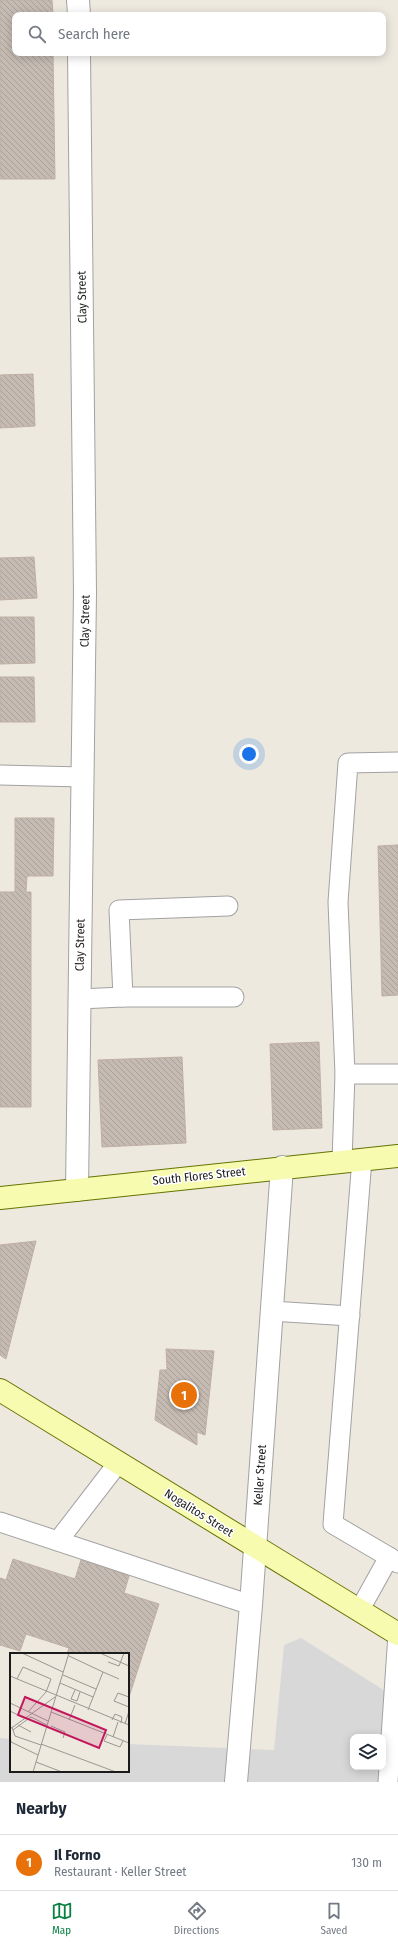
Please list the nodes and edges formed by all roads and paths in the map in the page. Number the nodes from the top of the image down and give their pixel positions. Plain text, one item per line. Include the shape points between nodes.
1 (78, 0) edge
2 (78, 12) edge
3 (79, 56) edge
4 (398, 762) edge
5 (0, 775) edge
6 (83, 776) junction
7 (228, 906) dead end
8 (122, 997) junction
9 (234, 997) dead end
10 (79, 999) junction
11 (345, 1074) junction
12 (398, 1074) edge
13 (398, 1156) edge
14 (352, 1160) junction
15 (282, 1167) junction
16 (77, 1190) junction
17 (0, 1198) edge
18 (272, 1311) junction
19 (350, 1316) junction
20 (0, 1390) edge
21 (118, 1463) junction
22 (0, 1522) edge
23 (58, 1541) junction
24 (254, 1548) junction
25 (393, 1560) edge
26 (251, 1605) junction
27 (359, 1611) junction
28 (398, 1634) edge
29 (236, 1782) edge
30 (388, 1782) edge

1 - 2 street
3 - 6 street, Clay Street via 85,592
4 - 11 lane via 348,763 338,902
5 - 6 lane
6 - 10 street, Clay Street
7 - 8 lane via 119,910
8 - 9 lane
8 - 10 lane
10 - 16 street, Clay Street
11 - 12 lane
11 - 14 lane
13 - 14 main road, South Flores Street
14 - 15 main road, South Flores Street
14 - 19 lane
15 - 16 main road, South Flores Street
15 - 18 street, Keller Street
16 - 17 main road, South Flores Street
18 - 19 lane
18 - 24 street, Keller Street
19 - 25 lane via 333,1524
20 - 21 main road, Nogalitos Street
21 - 23 lane
21 - 24 main road, Nogalitos Street
22 - 23 lane
23 - 26 lane
24 - 26 street, Keller Street
24 - 27 main road, Nogalitos Street
25 - 27 lane
26 - 29 street, Keller Street
27 - 28 main road, Nogalitos Street
28 - 30 lane

